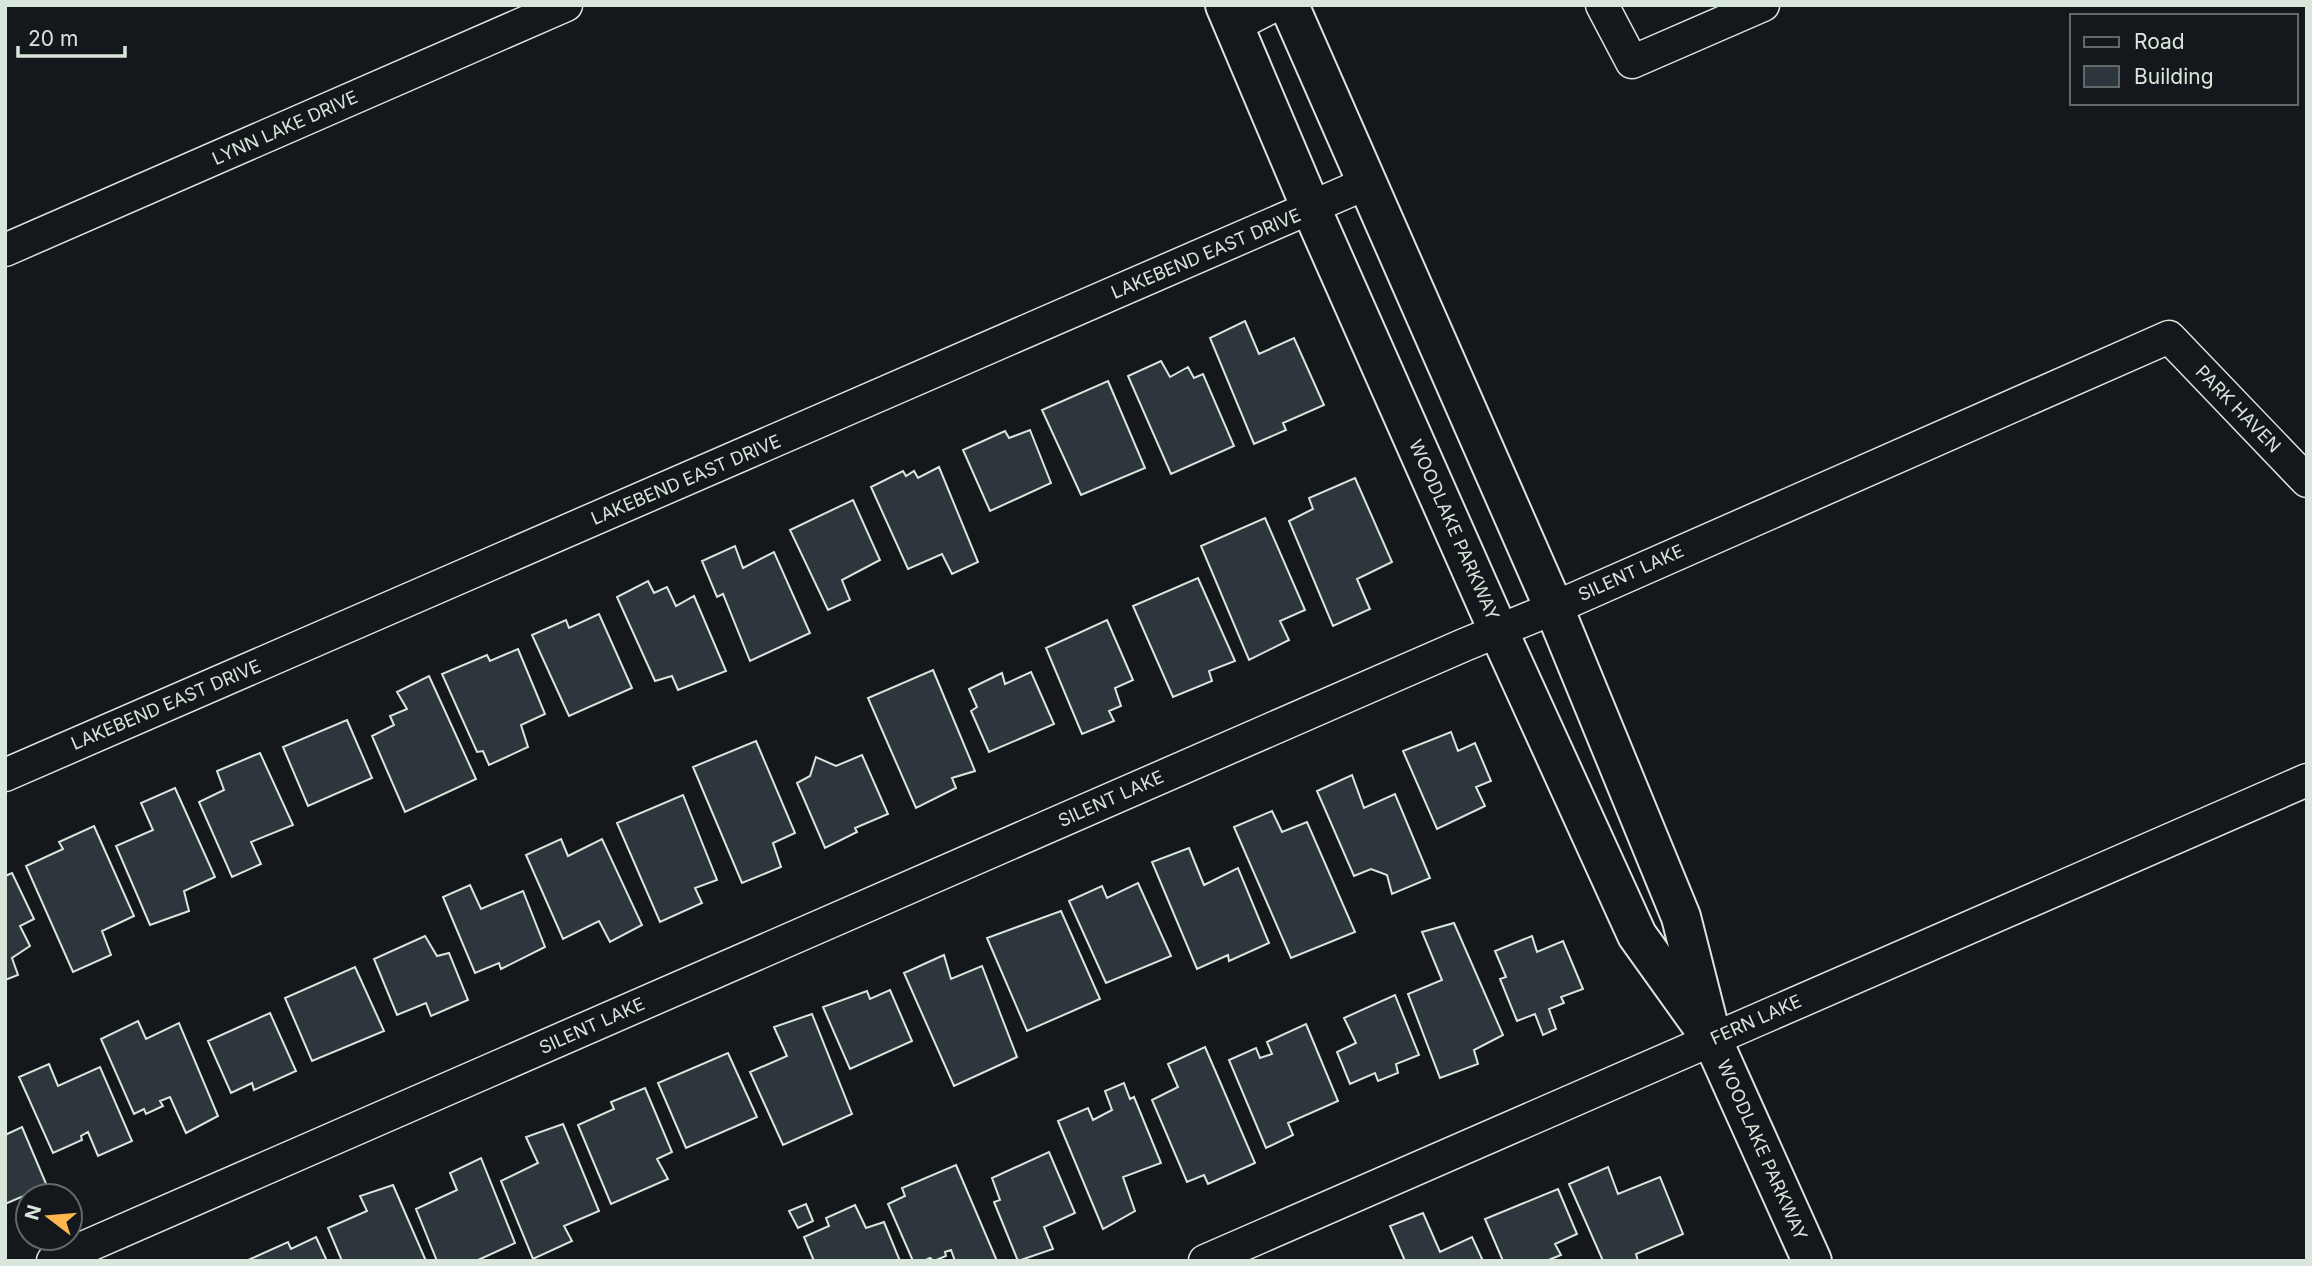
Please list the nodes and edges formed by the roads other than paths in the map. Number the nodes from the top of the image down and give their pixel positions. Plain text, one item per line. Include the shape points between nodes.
1 (566, 5) edge
2 (1275, 5) edge
3 (1289, 5) edge
4 (1602, 5) edge
5 (1763, 5) edge
6 (1229, 16) edge
7 (1367, 183) junction
8 (1311, 208) junction
9 (5, 250) edge
10 (2169, 337) joint
11 (2307, 481) edge
12 (1554, 608) junction
13 (1498, 630) junction
14 (5, 775) edge
15 (2307, 780) edge
16 (1712, 1039) junction
17 (53, 1261) edge
18 (1205, 1261) edge
19 (1812, 1261) edge

1 - 9 street, LYNN LAKE DRIVE
2 - 6 street
3 - 7 street, WOODLAKE PARKWAY
4 - 5 street via 1632,62
6 - 8 street, WOODLAKE PARKWAY
7 - 8 street, LAKEBEND EAST DRIVE
7 - 12 street, WOODLAKE PARKWAY
8 - 13 street, WOODLAKE PARKWAY
8 - 14 street, LAKEBEND EAST DRIVE
10 - 11 street, PARK HAVEN
10 - 12 street, SILENT LAKE
12 - 13 street, SILENT LAKE
12 - 16 street, WOODLAKE PARKWAY via 1681,917
13 - 16 street, WOODLAKE PARKWAY via 1637,936
13 - 17 street, SILENT LAKE
15 - 16 street, FERN LAKE
16 - 18 street, FERN LAKE
16 - 19 street, WOODLAKE PARKWAY

